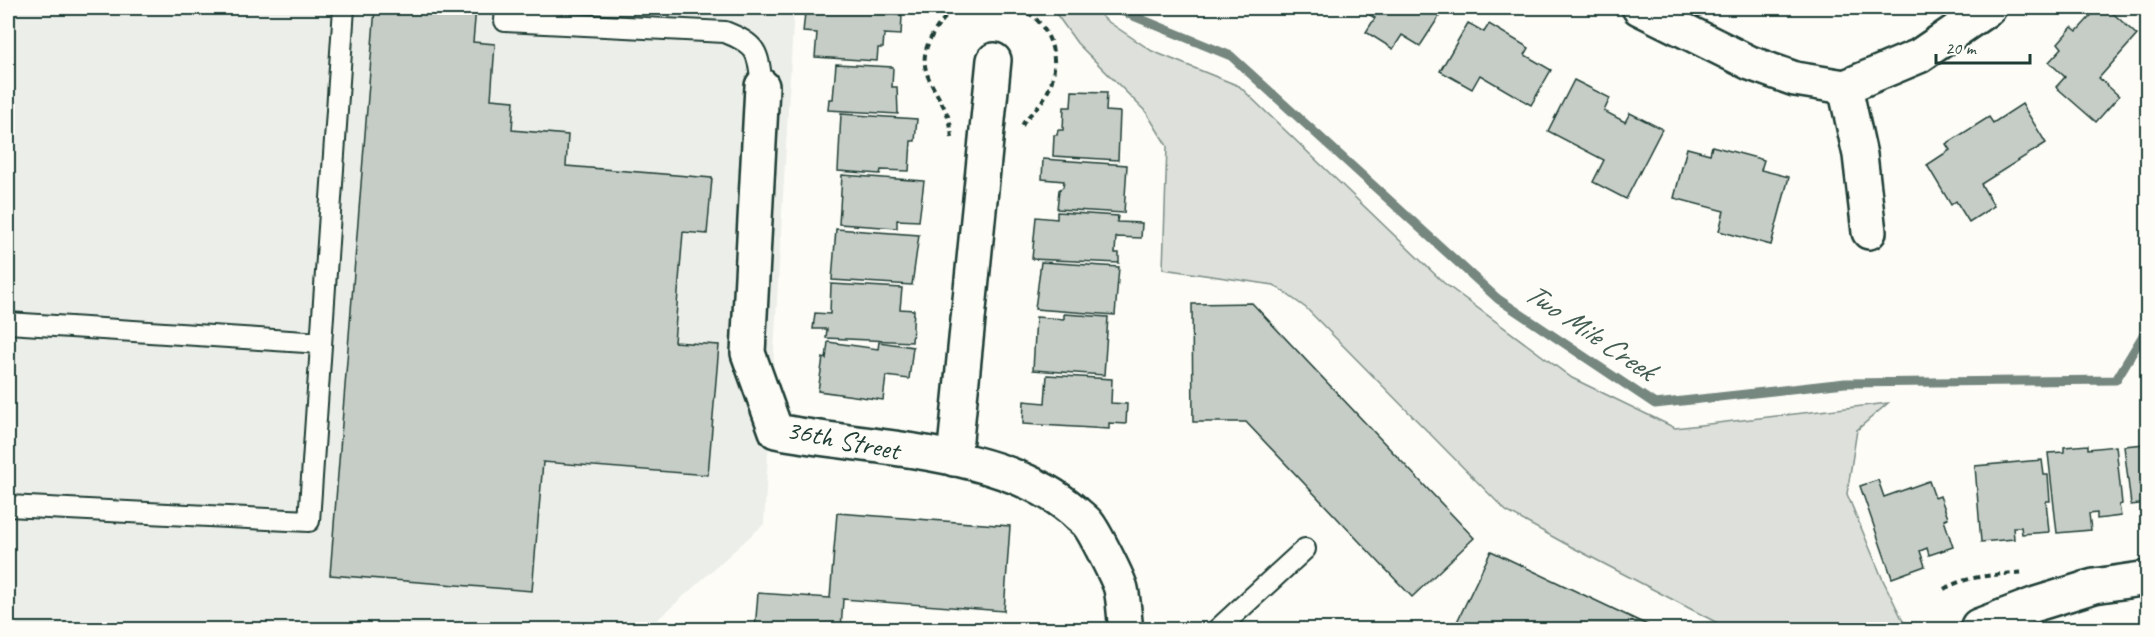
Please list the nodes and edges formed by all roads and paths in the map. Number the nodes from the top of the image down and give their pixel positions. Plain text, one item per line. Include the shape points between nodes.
1 (344, 8) edge
2 (506, 8) edge
3 (959, 8) edge
4 (1639, 8) edge
5 (1989, 8) edge
6 (994, 60) dead end
7 (762, 86) joint
8 (1845, 87) junction
9 (952, 141) dead end
10 (1869, 232) dead end
11 (8, 323) edge
12 (321, 343) junction
13 (954, 459) junction
14 (8, 506) edge
15 (1305, 549) dead end
16 (2148, 578) edge
17 (1978, 626) dead end
18 (1126, 630) edge
19 (1217, 630) edge

1 - 12 lane
2 - 7 lane via 505,21 725,32 746,40 753,50 759,59
3 - 9 path via 942,20 924,57 928,80 949,119
4 - 8 street via 1750,63 1795,79
5 - 8 street via 1919,56
6 - 13 street
7 - 13 street, 36th Street via 748,354 776,431
8 - 10 street via 1860,155
11 - 12 lane
12 - 14 lane via 309,521
13 - 18 street, 36th Street via 1029,482 1062,500 1088,524 1121,587
15 - 19 lane
16 - 17 street via 2094,586

